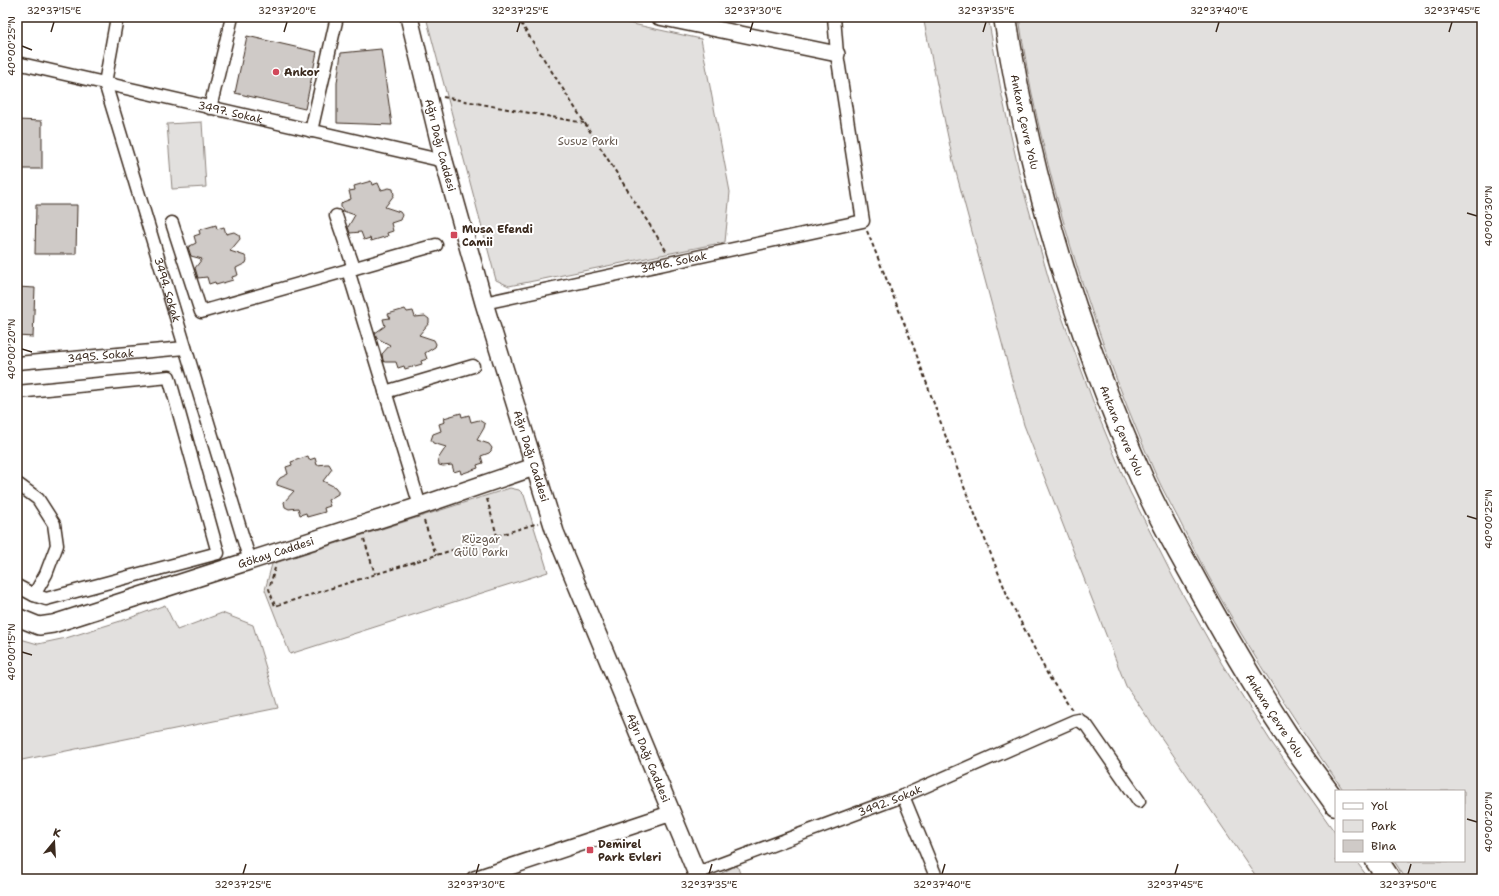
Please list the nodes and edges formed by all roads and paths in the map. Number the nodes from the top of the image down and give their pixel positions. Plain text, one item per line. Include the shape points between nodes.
1 (117, 17) edge
2 (232, 17) edge
3 (337, 17) edge
4 (409, 17) edge
5 (517, 17) edge
6 (659, 17) edge
7 (834, 17) edge
8 (1005, 17) edge
9 (837, 54) junction
10 (17, 63) edge
11 (105, 83) junction
12 (428, 94) junction
13 (210, 108) junction
14 (584, 123) junction
15 (311, 131) junction
16 (444, 161) junction
17 (336, 216) dead end
18 (863, 221) junction
19 (172, 223) dead end
20 (436, 245) dead end
21 (673, 262) junction
22 (351, 269) junction
23 (484, 303) junction
24 (185, 348) junction
25 (17, 363) edge
26 (473, 366) dead end
27 (17, 392) edge
28 (385, 392) junction
29 (534, 467) junction
30 (484, 484) junction
31 (17, 485) edge
32 (420, 506) junction
33 (551, 519) junction
34 (360, 525) junction
35 (497, 536) junction
36 (279, 552) junction
37 (436, 555) junction
38 (250, 561) junction
39 (375, 574) junction
40 (17, 586) edge
41 (34, 595) junction
42 (17, 617) edge
43 (1079, 720) junction
44 (903, 796) junction
45 (1139, 800) dead end
46 (1335, 803) edge
47 (672, 813) junction
48 (1378, 862) edge
49 (698, 876) edge
50 (474, 879) edge
51 (937, 879) edge
52 (1389, 879) edge

1 - 11 street, 3494. Sokak
2 - 13 street
3 - 15 street
4 - 12 main road, Ağrı Dağı Caddesi
5 - 14 path
6 - 9 street
7 - 9 street
8 - 46 highway, Ankara Çevre Yolu via 1036,175 1080,325 1116,417 1144,482 1206,602 1288,737
9 - 18 street
10 - 11 street, 3497. Sokak
11 - 13 street, 3497. Sokak
11 - 24 street, 3494. Sokak
12 - 14 path
12 - 16 main road, Ağrı Dağı Caddesi
13 - 15 street, 3497. Sokak
14 - 21 path
15 - 16 street, 3497. Sokak
16 - 23 main road, Ağrı Dağı Caddesi
17 - 22 street
18 - 21 street, 3496. Sokak
18 - 43 path via 913,345 962,482 1008,597 1050,677
19 - 22 street via 201,312
20 - 22 street
21 - 23 street, 3496. Sokak
22 - 28 street
23 - 29 main road, Ağrı Dağı Caddesi
24 - 25 street, 3495. Sokak
24 - 38 street, 3494. Sokak
26 - 28 street
27 - 41 street via 169,377 218,553 46,599
28 - 32 street
29 - 30 main road, Gökay Caddesi
29 - 33 main road, Ağrı Dağı Caddesi
30 - 32 main road, Gökay Caddesi
30 - 35 path
31 - 41 street via 38,499 54,524 57,545 46,574
32 - 34 main road, Gökay Caddesi
32 - 37 path
33 - 35 path
33 - 47 main road, Ağrı Dağı Caddesi
34 - 36 main road, Gökay Caddesi
34 - 39 path
35 - 37 path
36 - 38 main road, Gökay Caddesi
36 - 39 path via 269,589 275,606
37 - 39 path
38 - 42 main road, Gökay Caddesi via 53,624 39,626
40 - 41 street
43 - 44 street, 3492. Sokak
43 - 45 street via 1087,726
44 - 49 street, 3492. Sokak
44 - 51 street
47 - 49 main road, Ağrı Dağı Caddesi
47 - 50 street
48 - 52 highway

